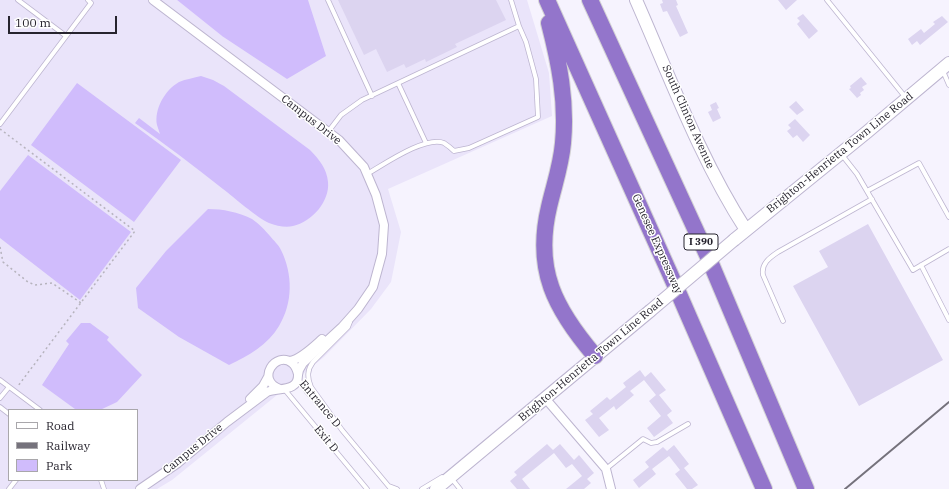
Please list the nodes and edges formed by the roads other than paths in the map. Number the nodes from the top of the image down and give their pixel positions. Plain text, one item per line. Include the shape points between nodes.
1 (18, 0) edge
2 (153, 0) edge
3 (328, 0) edge
4 (510, 0) edge
5 (543, 0) edge
6 (547, 0) edge
7 (590, 0) edge
8 (636, 0) edge
9 (827, 0) edge
10 (91, 1) edge
11 (519, 26) junction
12 (66, 36) junction
13 (945, 66) edge
14 (398, 83) junction
15 (949, 84) edge
16 (372, 96) junction
17 (906, 99) junction
18 (0, 124) edge
19 (328, 132) junction
20 (426, 143) junction
21 (841, 153) junction
22 (367, 174) junction
23 (867, 191) junction
24 (872, 199) junction
25 (949, 217) edge
26 (746, 230) junction
27 (949, 249) edge
28 (921, 265) junction
29 (358, 309) junction
30 (949, 320) edge
31 (783, 321) dead end
32 (595, 356) junction
33 (290, 362) junction
34 (298, 376) junction
35 (268, 377) junction
36 (0, 380) edge
37 (9, 387) junction
38 (282, 390) junction
39 (0, 398) edge
40 (545, 398) junction
41 (0, 407) edge
42 (39, 409) edge
43 (8, 413) edge
44 (227, 422) junction
45 (688, 424) dead end
46 (342, 430) junction
47 (606, 469) junction
48 (449, 475) junction
49 (15, 481) edge
50 (390, 487) edge
51 (806, 488) edge
52 (9, 489) edge
53 (140, 489) edge
54 (367, 489) edge
55 (397, 489) edge
56 (422, 489) edge
57 (436, 489) edge
58 (460, 489) edge
59 (611, 489) edge
60 (764, 489) edge

1 - 12 lane
2 - 19 street, Campus Drive
3 - 16 lane
4 - 11 lane
5 - 32 highway via 555,47 564,101 560,166 544,234 546,272 561,310
6 - 60 highway, Genesee Expressway
7 - 51 highway, I 390 via 709,260
8 - 26 street, South Clinton Avenue via 710,168
9 - 17 lane
10 - 12 lane
11 - 14 lane
11 - 20 lane via 536,79 538,117 470,148 454,151 443,142
12 - 18 lane
13 - 15 lane
13 - 17 street, Brighton-Henrietta Town Line Road
14 - 16 lane
14 - 20 lane
16 - 19 lane via 341,115
17 - 21 street, Brighton-Henrietta Town Line Road
19 - 22 street, Campus Drive via 354,156
20 - 22 lane via 412,148
21 - 23 lane
21 - 26 street, Brighton-Henrietta Town Line Road
22 - 29 street, Campus Drive via 384,224 382,254 373,287
23 - 24 lane
23 - 25 lane via 919,163
24 - 28 lane via 913,270
24 - 31 lane via 778,252 765,264 763,275
26 - 32 street, Brighton-Henrietta Town Line Road, bridge
27 - 28 lane
28 - 30 lane
29 - 33 street, Campus Drive
29 - 34 street, Campus Drive via 303,363 298,370
29 - 46 lane, Entrance D via 348,327 313,362 308,373 311,387
32 - 40 street, Brighton-Henrietta Town Line Road
33 - 34 street via 296,368
33 - 35 street via 275,362 269,370
34 - 38 street via 293,386
34 - 46 lane, Entrance D via 307,392
35 - 38 street via 272,384
35 - 44 street, Campus Drive via 263,386
36 - 37 lane
37 - 39 lane
37 - 42 lane
38 - 44 street, Campus Drive via 274,389 267,392
38 - 54 lane, Exit D
40 - 47 street
40 - 48 street, Brighton-Henrietta Town Line Road via 469,462
41 - 43 lane
44 - 53 street, Campus Drive via 178,463
45 - 47 lane via 657,442 651,443 643,439
46 - 50 lane, Entrance D
47 - 59 street
48 - 56 lane
48 - 57 street, Brighton-Henrietta Town Line Road
48 - 58 lane
49 - 52 lane
50 - 55 lane, Entrance D

